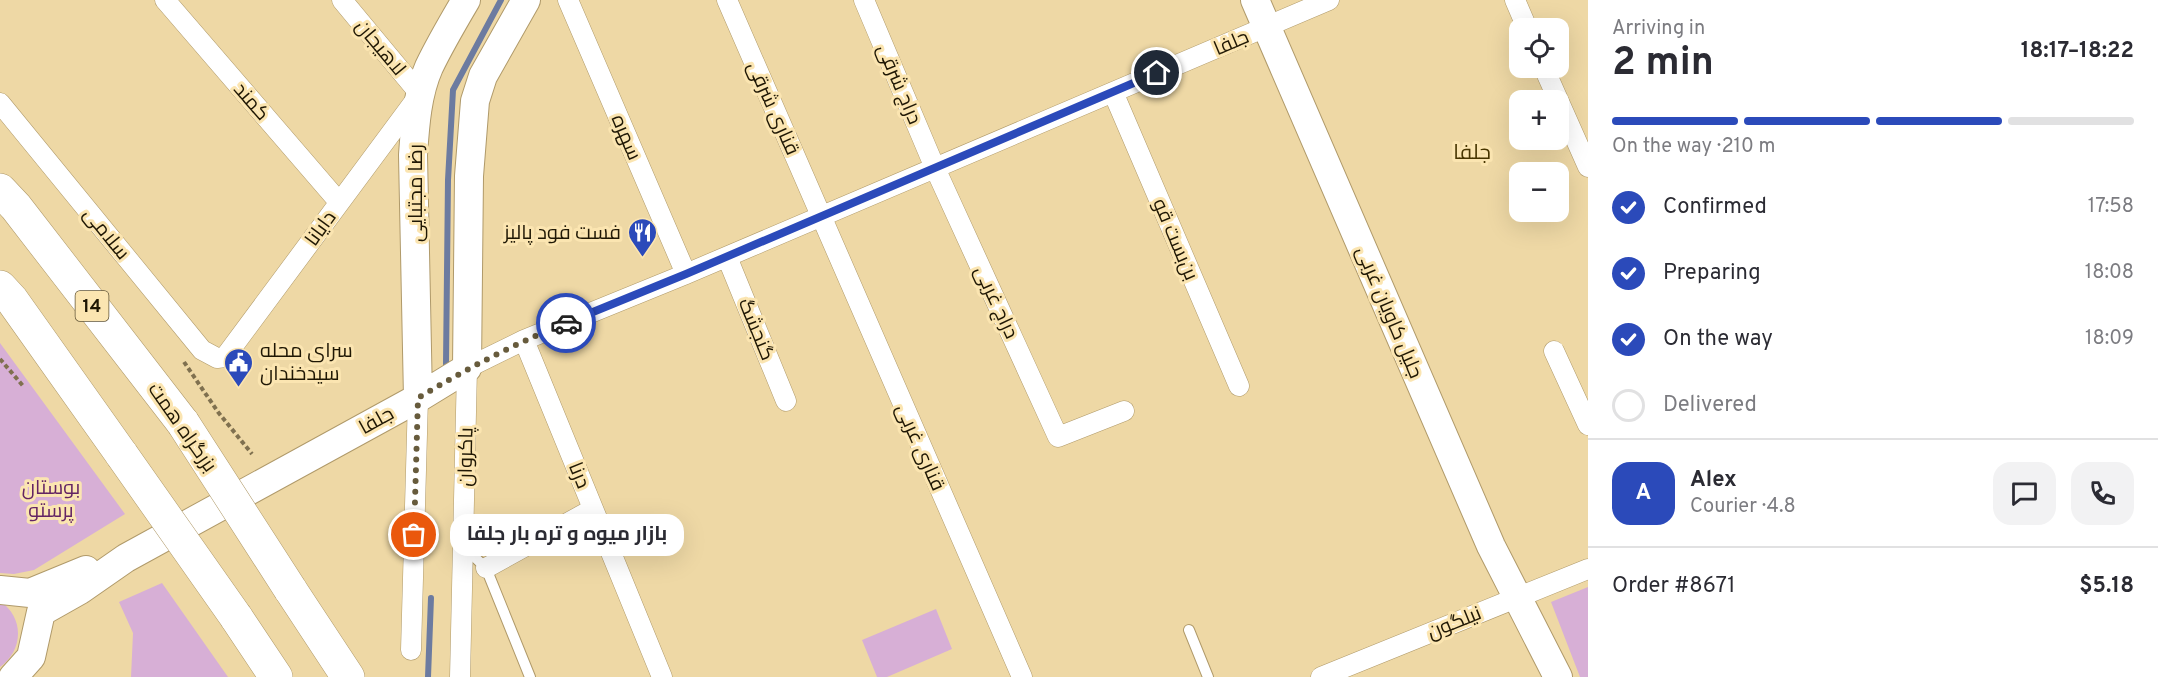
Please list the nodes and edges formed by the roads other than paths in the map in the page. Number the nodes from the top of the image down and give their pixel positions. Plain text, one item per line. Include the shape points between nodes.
1 (165, 0) edge
2 (342, 0) edge
3 (465, 0) edge
4 (526, 0) edge
5 (568, 0) edge
6 (727, 0) edge
7 (864, 0) edge
8 (1256, 0) edge
9 (1329, 0) edge
10 (1515, 0) edge
11 (1523, 18) edge
12 (1267, 26) junction
13 (1548, 78) edge
14 (1113, 92) junction
15 (420, 94) junction
16 (0, 103) edge
17 (1588, 167) edge
18 (935, 168) junction
19 (0, 190) edge
20 (339, 202) junction
21 (821, 217) junction
22 (727, 256) junction
23 (686, 274) junction
24 (0, 287) edge
25 (524, 340) junction
26 (1554, 351) dead end
27 (217, 358) joint
28 (467, 368) junction
29 (1239, 386) dead end
30 (418, 398) junction
31 (786, 401) dead end
32 (1124, 411) dead end
33 (1588, 425) edge
34 (593, 509) junction
35 (464, 546) junction
36 (126, 558) junction
37 (486, 568) junction
38 (1588, 569) edge
39 (0, 590) edge
40 (1516, 597) junction
41 (1189, 630) dead end
42 (411, 650) dead end
43 (14, 677) edge
44 (276, 677) edge
45 (348, 677) edge
46 (460, 677) edge
47 (530, 677) edge
48 (662, 677) edge
49 (1022, 677) edge
50 (1208, 677) edge
51 (1321, 677) edge
52 (1536, 677) edge
53 (1558, 677) edge

1 - 20 street, کمند
2 - 15 street, لاهیجان
3 - 15 main road, رضا مجتبایی via 429,68
4 - 28 main road via 483,76 475,101 469,176
5 - 23 street, سهره
6 - 21 street, قناری شرقی
7 - 18 street, دراج شرقی
8 - 12 main road, جلیل کاویان غربی
9 - 12 street, جلفا
10 - 11 street
12 - 14 street, جلفا
12 - 40 main road, جلیل کاویان غربی
13 - 17 street
14 - 18 street, جلفا
14 - 29 street, بن‌بست قو
15 - 20 street, دایانا
15 - 30 main road, رضا مجتبایی via 413,155
16 - 27 street, سلامی via 202,350
18 - 21 street, جلفا
18 - 32 street, دراج غربی via 1058,437
19 - 45 highway, بزرگراه همت / 14, bridge via 183,423
20 - 27 street, دایانا via 232,350
21 - 22 street, جلفا
21 - 49 street, قناری غربی
22 - 23 street, جلفا
22 - 31 street, گنجشگ
23 - 25 street, جلفا
24 - 44 highway, bridge via 123,455
25 - 28 street, جلفا
25 - 34 street, درنا
26 - 33 street
28 - 30 main road, جلفا
28 - 35 street, پاکروان
30 - 36 main road, جلفا
30 - 42 street
34 - 37 street
34 - 48 street, درنا
35 - 37 lane
35 - 46 street, پاکروان
36 - 39 main road via 30,593
36 - 43 main road via 41,612 31,657
37 - 47 lane
38 - 40 street, نیلگون
40 - 51 street, نیلگون
40 - 52 main road
40 - 53 main road
41 - 50 lane

